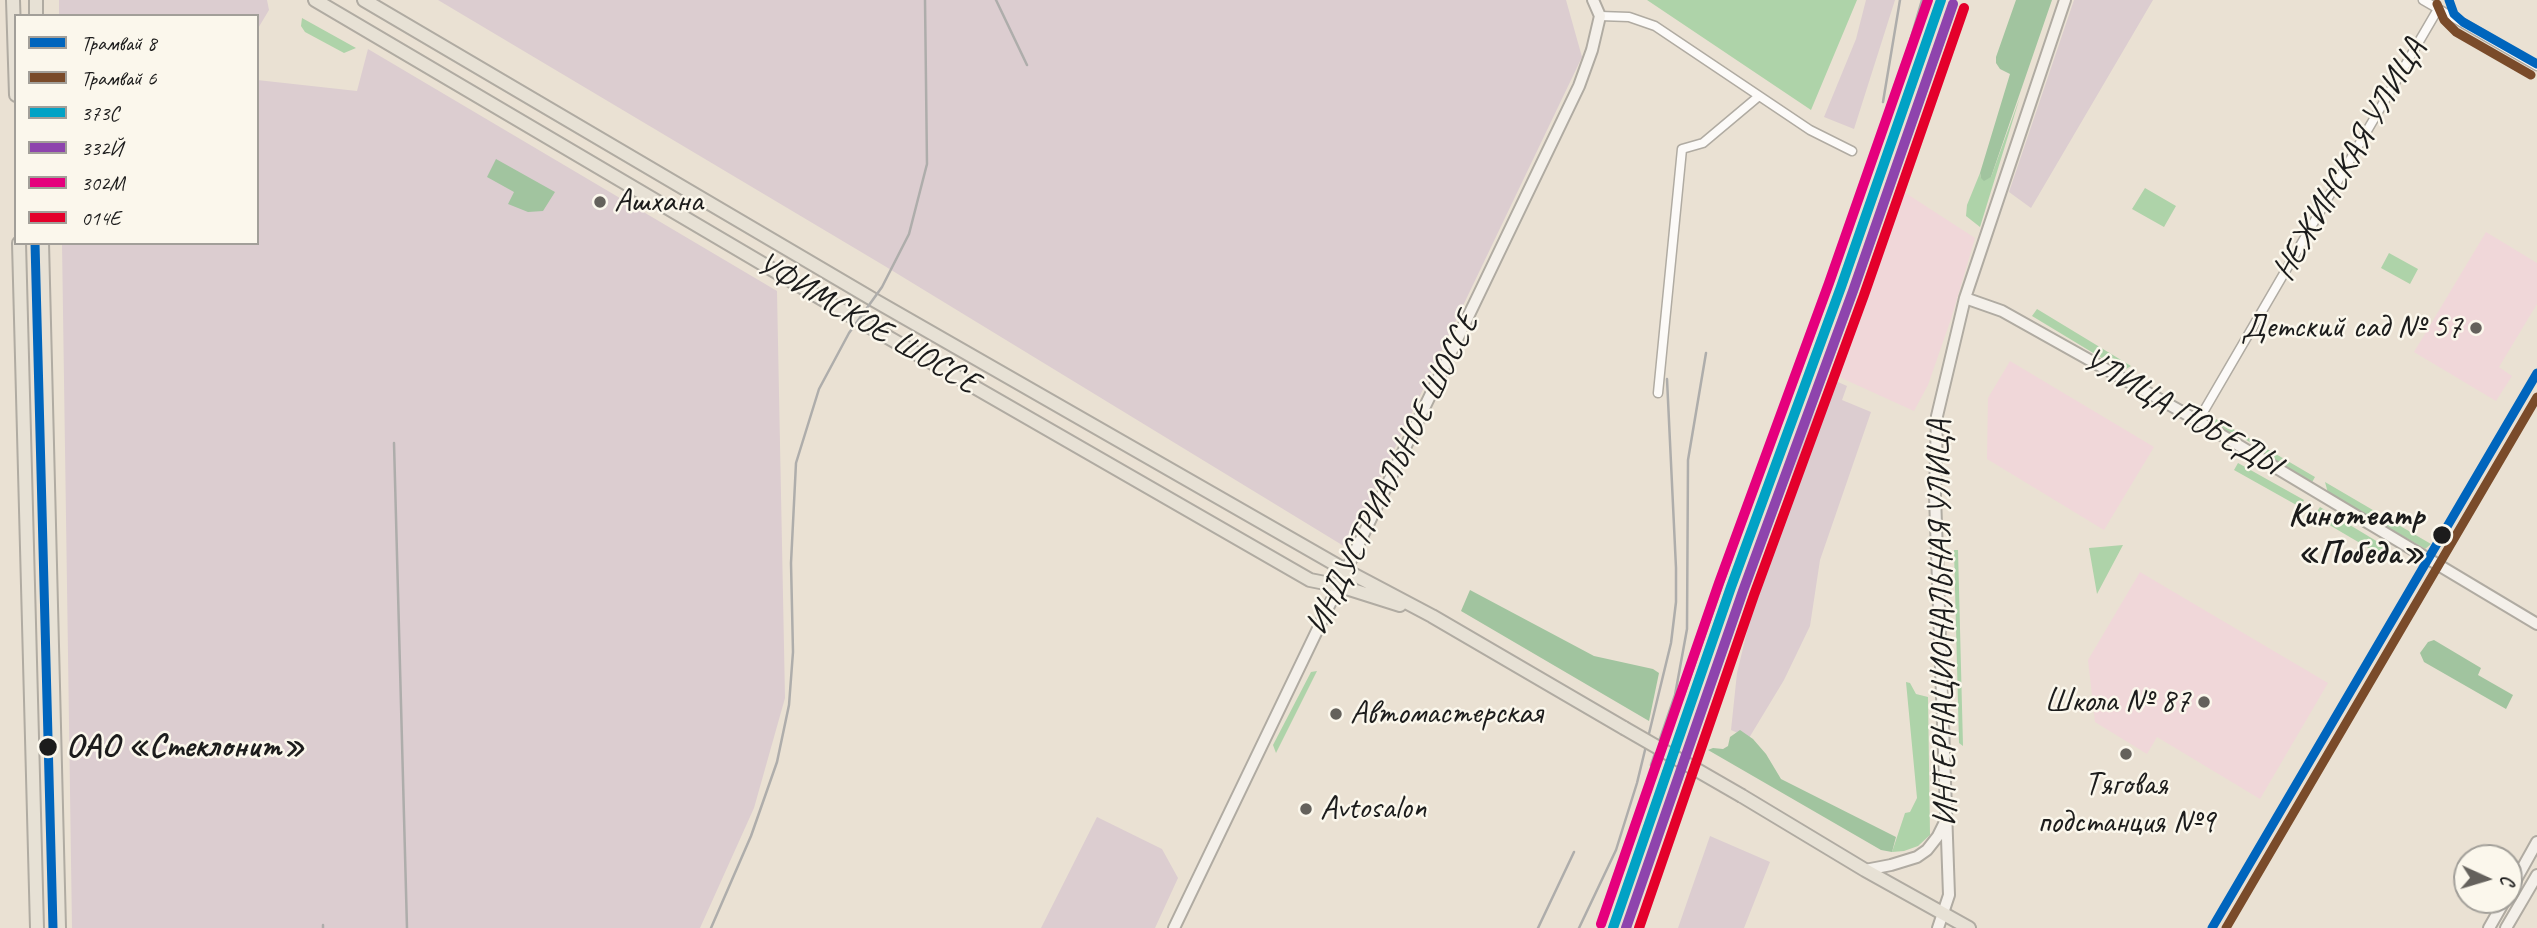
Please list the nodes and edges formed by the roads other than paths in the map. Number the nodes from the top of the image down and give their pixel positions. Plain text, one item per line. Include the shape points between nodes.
1 (13, 0) edge
2 (315, 0) edge
3 (364, 0) edge
4 (1593, 0) edge
5 (2065, 0) edge
6 (2425, 0) edge
7 (2438, 9) junction
8 (1600, 16) junction
9 (14, 32) edge
10 (2537, 66) edge
11 (1759, 96) junction
12 (1852, 151) dead end
13 (19, 245) edge
14 (42, 245) edge
15 (1965, 298) junction
16 (1658, 393) dead end
17 (2198, 421) junction
18 (1347, 571) junction
19 (1340, 586) junction
20 (1432, 616) junction
21 (2537, 624) edge
22 (1945, 821) junction
23 (2537, 842) edge
24 (2523, 867) edge
25 (1865, 870) junction
26 (2537, 875) edge
27 (1944, 913) junction
28 (37, 928) edge
29 (59, 928) edge
30 (1174, 928) edge
31 (1938, 928) edge
32 (1969, 928) edge
33 (2506, 928) edge

1 - 9 main road
2 - 19 main road, УФИМСКОЕ ШОССЕ via 1275,560 1310,580
3 - 18 main road, УФИМСКОЕ ШОССЕ
4 - 8 street
5 - 15 street, ИНТЕРНАЦИОНАЛЬНАЯ УЛИЦА
6 - 7 street
7 - 10 street
7 - 17 street, НЕЖИНСКАЯ УЛИЦА
8 - 11 street via 1629,17 1655,26
8 - 18 street, ИНДУСТРИАЛЬНОЕ ШОССЕ via 1579,86
11 - 12 street
11 - 16 street via 1703,143 1682,149
13 - 28 main road
14 - 29 main road
15 - 17 street, УЛИЦА ПОБЕДЫ via 2002,311
15 - 22 street, ИНТЕРНАЦИОНАЛЬНАЯ УЛИЦА via 1937,416 1935,496
17 - 21 street, УЛИЦА ПОБЕДЫ
18 - 19 street, ИНДУСТРИАЛЬНОЕ ШОССЕ
18 - 20 main road, УФИМСКОЕ ШОССЕ
19 - 20 main road, УФИМСКОЕ ШОССЕ
19 - 30 street, ИНДУСТРИАЛЬНОЕ ШОССЕ
20 - 25 main road, УФИМСКОЕ ШОССЕ, bridge
22 - 25 street via 1938,836 1917,857
22 - 27 street, ИНТЕРНАЦИОНАЛЬНАЯ УЛИЦА via 1949,895
23 - 24 street
25 - 27 main road, УФИМСКОЕ ШОССЕ
26 - 33 street
27 - 31 street, ИНТЕРНАЦИОНАЛЬНАЯ УЛИЦА
27 - 32 main road, УФИМСКОЕ ШОССЕ

